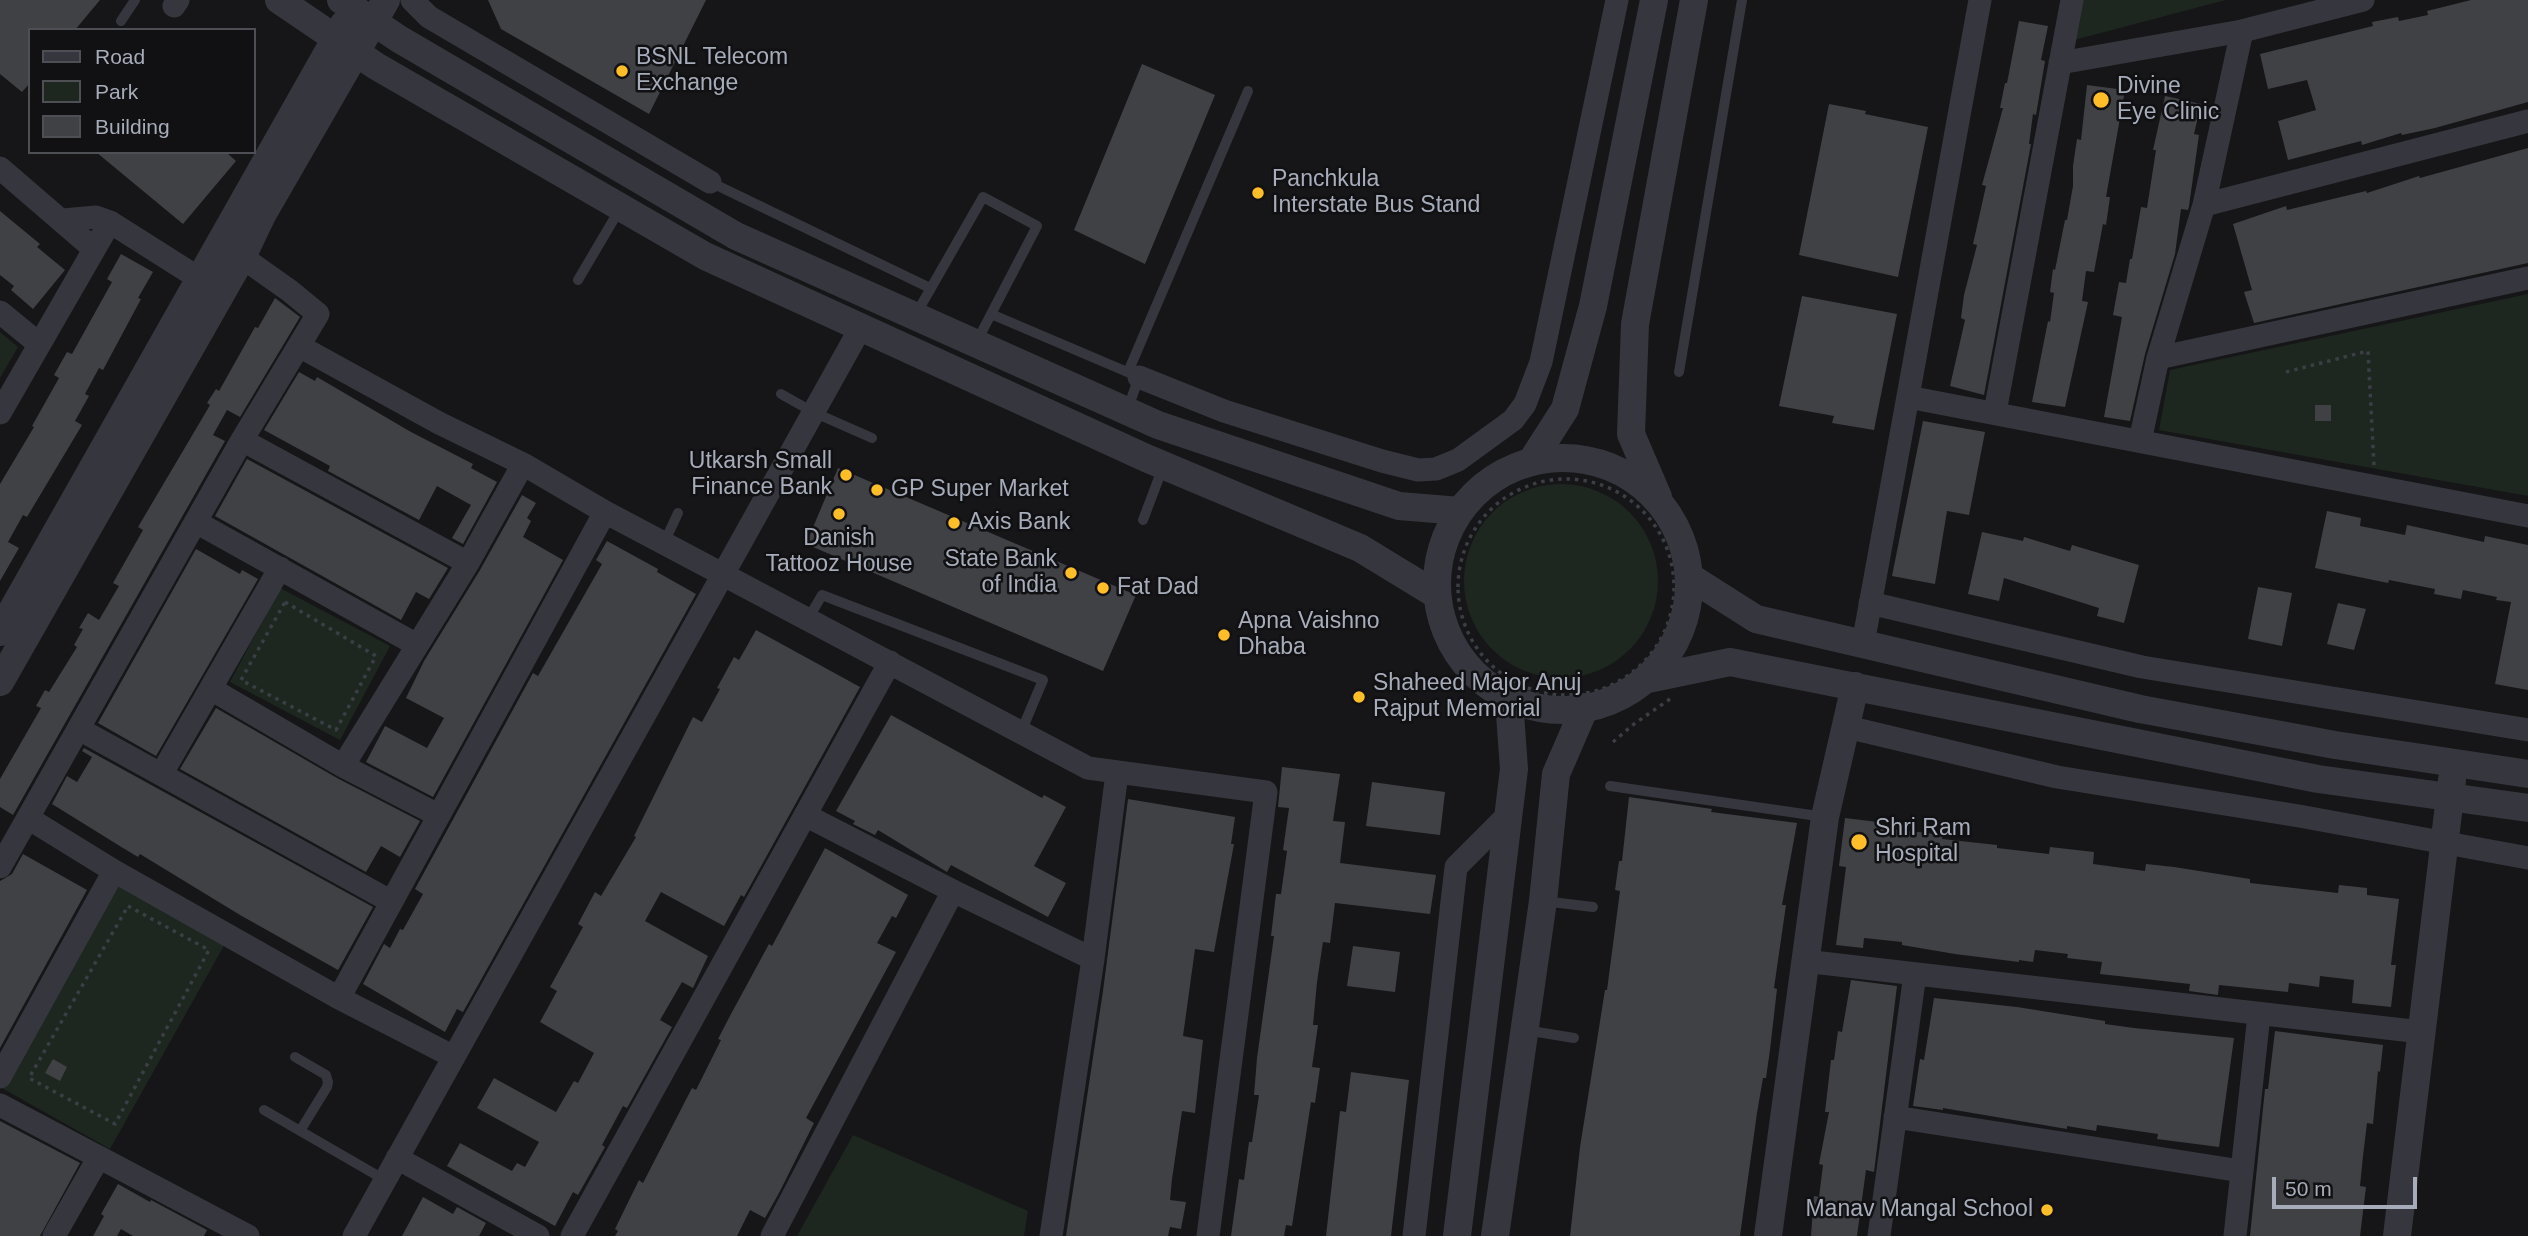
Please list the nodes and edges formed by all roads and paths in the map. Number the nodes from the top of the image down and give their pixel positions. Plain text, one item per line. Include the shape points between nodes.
1 (135, 0) edge
2 (279, 0) edge
3 (412, 0) edge
4 (1617, 0) edge
5 (1654, 0) edge
6 (1694, 0) edge
7 (1742, 0) edge
8 (1980, 0) edge
9 (2072, 0) edge
10 (2363, 0) edge
11 (362, 6) edge
12 (121, 21) dead end
13 (2242, 31) junction
14 (346, 46) junction
15 (2060, 63) junction
16 (1248, 91) dead end
17 (2528, 121) edge
18 (0, 168) edge
19 (710, 182) joint
20 (2204, 205) junction
21 (621, 207) junction
22 (63, 220) junction
23 (110, 222) junction
24 (94, 249) junction
25 (242, 257) junction
26 (2528, 278) edge
27 (200, 279) junction
28 (578, 280) dead end
29 (930, 288) junction
30 (0, 312) edge
31 (992, 314) junction
32 (915, 316) junction
33 (861, 327) junction
34 (39, 344) junction
35 (976, 344) junction
36 (299, 346) junction
37 (2158, 358) junction
38 (1679, 372) dead end
39 (2286, 372) dead end
40 (1133, 375) junction
41 (781, 394) dead end
42 (1908, 397) junction
43 (1127, 411) junction
44 (0, 412) edge
45 (813, 412) junction
46 (1995, 412) junction
47 (872, 438) dead end
48 (243, 440) junction
49 (2140, 441) junction
50 (1531, 462) junction
51 (523, 464) junction
52 (2363, 464) dead end
53 (1164, 466) junction
54 (1660, 502) junction
55 (1460, 511) junction
56 (605, 512) junction
57 (678, 513) dead end
58 (2528, 516) edge
59 (1143, 520) dead end
60 (196, 522) junction
61 (664, 543) junction
62 (468, 564) junction
63 (280, 568) junction
64 (1458, 570) joint
65 (723, 574) junction
66 (1690, 577) junction
67 (1437, 595) junction
68 (1870, 603) junction
69 (808, 619) junction
70 (0, 632) edge
71 (1863, 644) junction
72 (417, 645) junction
73 (890, 662) junction
74 (1647, 679) junction
75 (241, 680) joint
76 (0, 682) edge
77 (1855, 685) junction
78 (211, 689) junction
79 (1674, 697) dead end
80 (1509, 700) junction
81 (1585, 707) junction
82 (1847, 727) junction
83 (79, 729) junction
84 (2528, 730) edge
85 (1021, 732) junction
86 (1613, 742) dead end
87 (2454, 764) junction
88 (343, 766) junction
89 (162, 773) junction
90 (1117, 773) junction
91 (2528, 774) edge
92 (1610, 786) dead end
93 (2449, 799) junction
94 (2528, 808) edge
95 (438, 815) junction
96 (805, 815) junction
97 (1508, 815) junction
98 (1825, 817) junction
99 (28, 818) junction
100 (2444, 843) junction
101 (2528, 858) edge
102 (0, 867) edge
103 (114, 872) junction
104 (953, 891) junction
105 (390, 901) junction
106 (1543, 901) junction
107 (1593, 907) dead end
108 (1093, 959) junction
109 (1804, 961) junction
110 (1915, 974) junction
111 (339, 998) junction
112 (2259, 1015) junction
113 (1525, 1030) junction
114 (2421, 1032) junction
115 (1574, 1038) dead end
116 (295, 1057) dead end
117 (454, 1057) junction
118 (0, 1077) edge
119 (29, 1079) joint
120 (0, 1105) edge
121 (264, 1111) dead end
122 (1895, 1117) junction
123 (300, 1131) junction
124 (99, 1157) junction
125 (397, 1158) junction
126 (2241, 1171) junction
127 (385, 1180) junction
128 (54, 1236) edge
129 (248, 1236) edge
130 (354, 1236) edge
131 (538, 1236) edge
132 (572, 1236) edge
133 (772, 1236) edge
134 (1051, 1236) edge
135 (1208, 1236) edge
136 (1414, 1236) edge
137 (1457, 1236) edge
138 (1495, 1236) edge
139 (1768, 1236) edge
140 (1879, 1236) edge
141 (2235, 1236) edge
142 (2397, 1236) edge

1 - 12 lane
2 - 14 street
3 - 19 street via 429,17
4 - 40 street via 1541,362 1525,404 1513,420 1458,460 1418,470 1224,411
5 - 50 street via 1593,306 1565,410
6 - 54 street via 1635,324 1632,434
7 - 38 lane
8 - 42 street
9 - 15 street
10 - 13 street
11 - 14 street
11 - 32 street via 399,39 736,236
13 - 15 street
13 - 20 street
14 - 21 street
14 - 25 street
14 - 27 street
15 - 46 street
16 - 40 lane
17 - 20 street
18 - 22 street
19 - 29 lane
20 - 37 street
21 - 28 lane
21 - 33 street via 705,256
22 - 23 street via 96,217
22 - 24 street
23 - 24 street
23 - 27 street
24 - 34 street
25 - 36 street via 318,314
25 - 76 street
26 - 37 street
27 - 70 street
29 - 31 lane via 983,197 1037,226
29 - 32 lane
30 - 34 street
31 - 35 lane
31 - 40 lane
32 - 35 street
33 - 45 street
33 - 53 street
34 - 44 street
35 - 43 street
36 - 48 street
36 - 51 street
37 - 49 street
39 - 52 path via 2368,351 2376,466
40 - 43 lane
41 - 45 lane
42 - 46 street
42 - 68 street
43 - 55 street via 1399,506
45 - 47 lane
45 - 65 street
46 - 49 street
48 - 60 street
48 - 62 street
49 - 58 street
50 - 54 street via 1579,458 1626,474
50 - 55 street via 1477,491
51 - 56 street
51 - 62 street
53 - 59 lane
53 - 67 street via 1360,548
54 - 66 street via 1684,545
55 - 67 street via 1441,552
56 - 61 street
56 - 95 street
57 - 61 lane
60 - 63 street
60 - 83 street
61 - 65 street
62 - 72 street
63 - 72 street
63 - 78 street
64 - 64 path via 1469,536 1492,508 1521,488 1556,479 1592,481 1624,495 1657,529 1668,550 1675,585 1670,620 1653,652 1627,677 1594,692 1558,696 1523,688 1493,669 1470,640 1458,607
65 - 69 street
65 - 117 street
66 - 71 street via 1756,619
66 - 74 street via 1686,618 1674,645
67 - 80 street via 1443,627 1457,654 1474,675
68 - 71 street
68 - 84 street via 2142,667
69 - 73 street
69 - 85 lane via 822,596 1043,680
71 - 87 street via 2140,709
72 - 88 street
73 - 85 street
73 - 96 street
74 - 77 street via 1730,662
74 - 81 street via 1608,703
75 - 75 path via 336,730 376,656 285,602
77 - 82 street
77 - 93 street via 2318,779
78 - 88 street
78 - 89 street
79 - 86 path
80 - 81 street via 1560,711
80 - 97 street via 1514,769
81 - 106 street via 1556,774
82 - 98 street
82 - 100 street via 2057,777
83 - 89 street
83 - 99 street
85 - 90 street via 1088,768
87 - 91 street
87 - 93 street
88 - 95 street
89 - 105 street
90 - 108 street
90 - 135 street via 1266,792
92 - 98 lane
93 - 94 street
93 - 100 street
95 - 105 street
96 - 104 street
96 - 132 street
97 - 136 street via 1456,867
97 - 137 street
98 - 109 street
99 - 102 street
99 - 103 street
100 - 101 street
100 - 114 street
103 - 111 street
103 - 118 street
104 - 108 street
104 - 133 street
105 - 111 street
106 - 107 lane
106 - 113 street
108 - 134 street
109 - 110 street
109 - 139 street
110 - 112 street
110 - 122 street
111 - 117 street
112 - 114 street
112 - 126 street
113 - 115 lane
113 - 138 street
114 - 142 street
116 - 123 lane via 326,1075 328,1082
117 - 125 street
119 - 119 path via 128,906 209,950 115,1124
120 - 124 street
121 - 123 lane
122 - 126 street
122 - 140 street
123 - 127 lane
124 - 128 street
124 - 129 street
125 - 127 street
125 - 131 street
126 - 141 street
127 - 130 street

